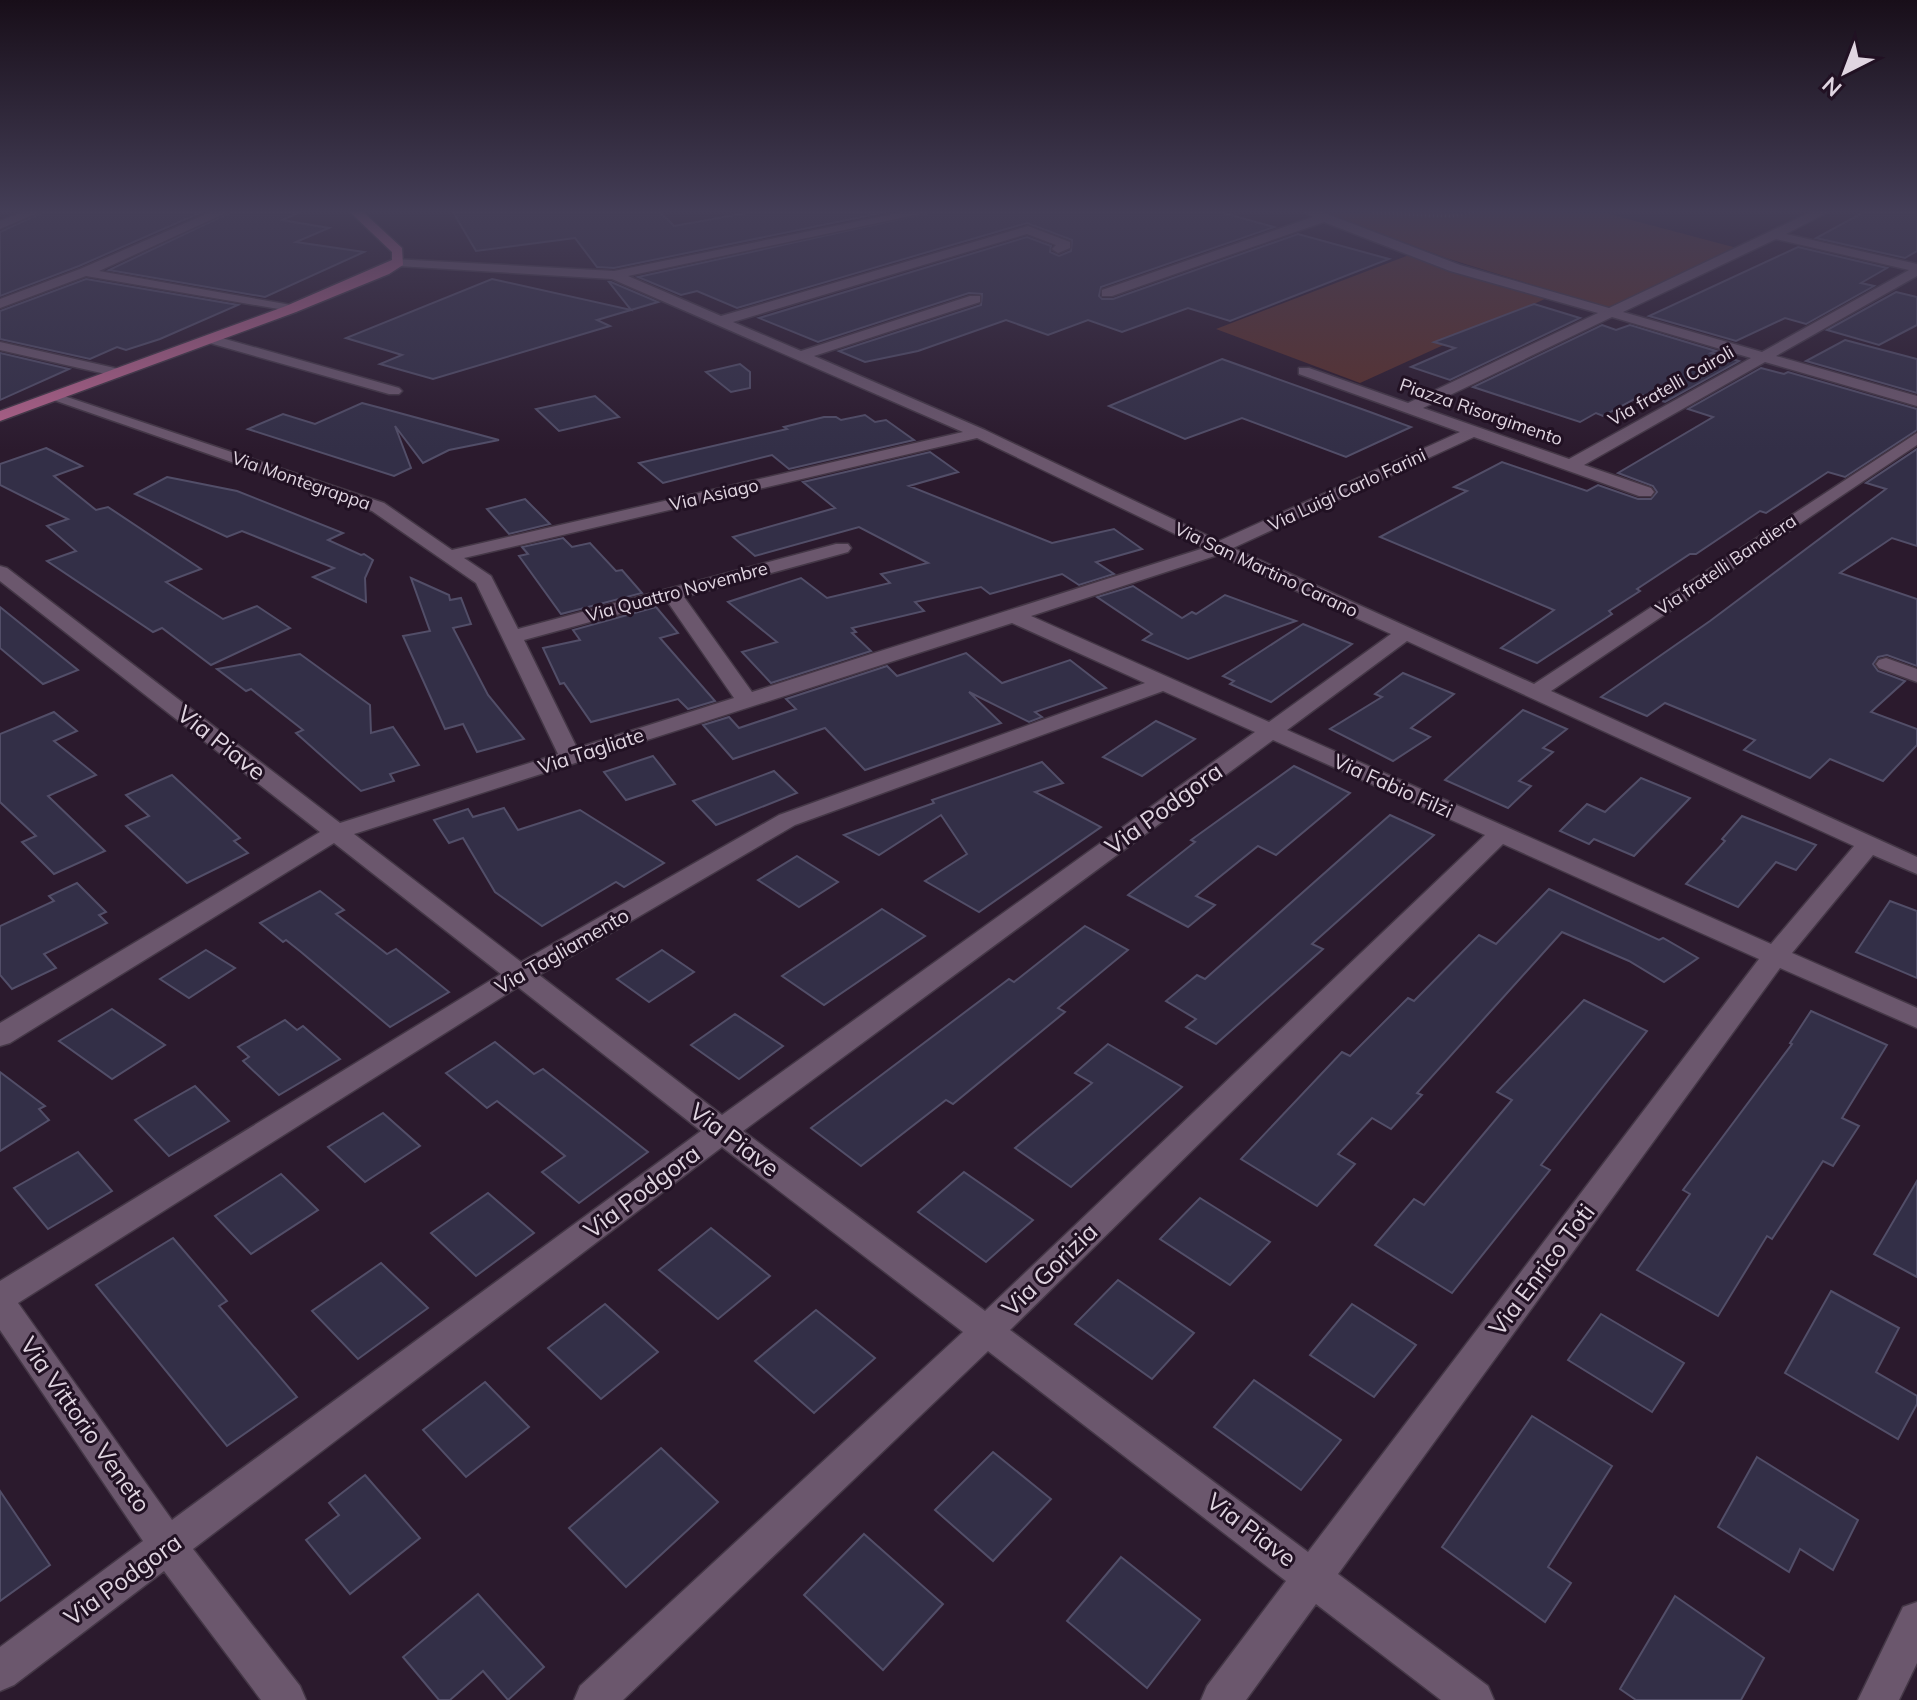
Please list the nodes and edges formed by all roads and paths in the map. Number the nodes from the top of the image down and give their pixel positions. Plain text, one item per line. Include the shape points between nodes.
1 (35, 291) edge
2 (193, 291) edge
3 (334, 291) edge
4 (654, 291) edge
5 (821, 291) edge
6 (1111, 291) edge
7 (1535, 291) edge
8 (1656, 291) edge
9 (1879, 291) edge
10 (1107, 293) dead end
11 (975, 299) dead end
12 (0, 304) edge
13 (291, 309) junction
14 (1610, 313) junction
15 (724, 320) junction
16 (211, 339) junction
17 (0, 346) edge
18 (803, 355) junction
19 (1763, 357) junction
20 (1304, 371) dead end
21 (119, 373) junction
22 (394, 391) dead end
23 (53, 397) junction
24 (1917, 401) edge
25 (1410, 408) junction
26 (0, 416) edge
27 (1474, 431) junction
28 (979, 433) junction
29 (1917, 438) edge
30 (1571, 465) junction
31 (1645, 492) dead end
32 (842, 548) dead end
33 (1220, 549) junction
34 (449, 556) junction
35 (0, 572) edge
36 (672, 594) junction
37 (1011, 615) junction
38 (1404, 634) junction
39 (512, 637) junction
40 (1886, 664) dead end
41 (1917, 676) edge
42 (1164, 683) junction
43 (1534, 693) junction
44 (747, 701) junction
45 (1271, 731) junction
46 (571, 757) junction
47 (336, 832) junction
48 (1500, 834) junction
49 (1869, 844) junction
50 (1917, 866) edge
51 (1775, 956) junction
52 (520, 974) junction
53 (1917, 1019) edge
54 (0, 1036) edge
55 (722, 1131) junction
56 (0, 1300) edge
57 (987, 1331) junction
58 (169, 1547) junction
59 (1314, 1577) junction
60 (1917, 1621) edge
61 (0, 1671) edge
62 (286, 1700) edge
63 (594, 1700) edge
64 (1221, 1700) edge
65 (1474, 1700) edge
66 (1878, 1700) edge

1 - 12 street
2 - 13 street
3 - 13 main road
4 - 15 street, Via San Martino Carano
5 - 15 street
6 - 10 street
7 - 14 street
8 - 14 street
9 - 19 street, Via fratelli Cairoli
11 - 18 street
13 - 16 main road
14 - 19 street
14 - 25 street
15 - 18 street, Via San Martino Carano
16 - 21 main road
16 - 22 street
17 - 21 street
18 - 28 street, Via San Martino Carano
19 - 24 street
19 - 30 street, Via fratelli Cairoli
20 - 25 street, Piazza Risorgimento
21 - 23 main road
23 - 26 main road
23 - 34 street, Via Montegrappa via 378,507
25 - 27 street, Piazza Risorgimento
27 - 30 street, Piazza Risorgimento
27 - 33 street, Via Luigi Carlo Farini
28 - 33 street, Via San Martino Carano
28 - 34 street, Via Asiago
29 - 43 street, Via fratelli Bandiera
30 - 31 street, Piazza Risorgimento
32 - 36 street, Via Quattro Novembre
33 - 37 street, Via Tagliate
33 - 38 street, Via San Martino Carano
34 - 39 street, Via Montegrappa via 484,580
35 - 47 street, Via Piave
36 - 39 street, Via Quattro Novembre
36 - 44 street
37 - 42 street, Via Fabio Filzi
37 - 44 street, Via Tagliate
38 - 43 street, Via San Martino Carano
38 - 45 street, Via Podgora
39 - 46 street, Via Montegrappa
40 - 41 street
42 - 45 street, Via Fabio Filzi
42 - 52 street, Via Tagliamento via 787,820
43 - 49 street, Via San Martino Carano
44 - 46 street, Via Tagliate
45 - 48 street, Via Fabio Filzi
45 - 55 street, Via Podgora
46 - 47 street, Via Tagliate
47 - 52 street, Via Piave
47 - 54 street, Via Tagliate
48 - 51 street, Via Fabio Filzi
48 - 57 street, Via Gorizia
49 - 50 street, Via San Martino Carano
49 - 51 street, Via Enrico Toti
51 - 53 street, Via Fabio Filzi
51 - 59 street, Via Enrico Toti
52 - 55 street, Via Piave
52 - 56 street, Via Tagliamento
55 - 57 street, Via Piave
55 - 58 street, Via Podgora
56 - 58 street, Via Vittorio Veneto
57 - 59 street, Via Piave
57 - 63 street, Via Gorizia
58 - 61 street, Via Podgora
58 - 62 street, Via Vittorio Veneto
59 - 64 street, Via Enrico Toti
59 - 65 street, Via Piave
60 - 66 street

